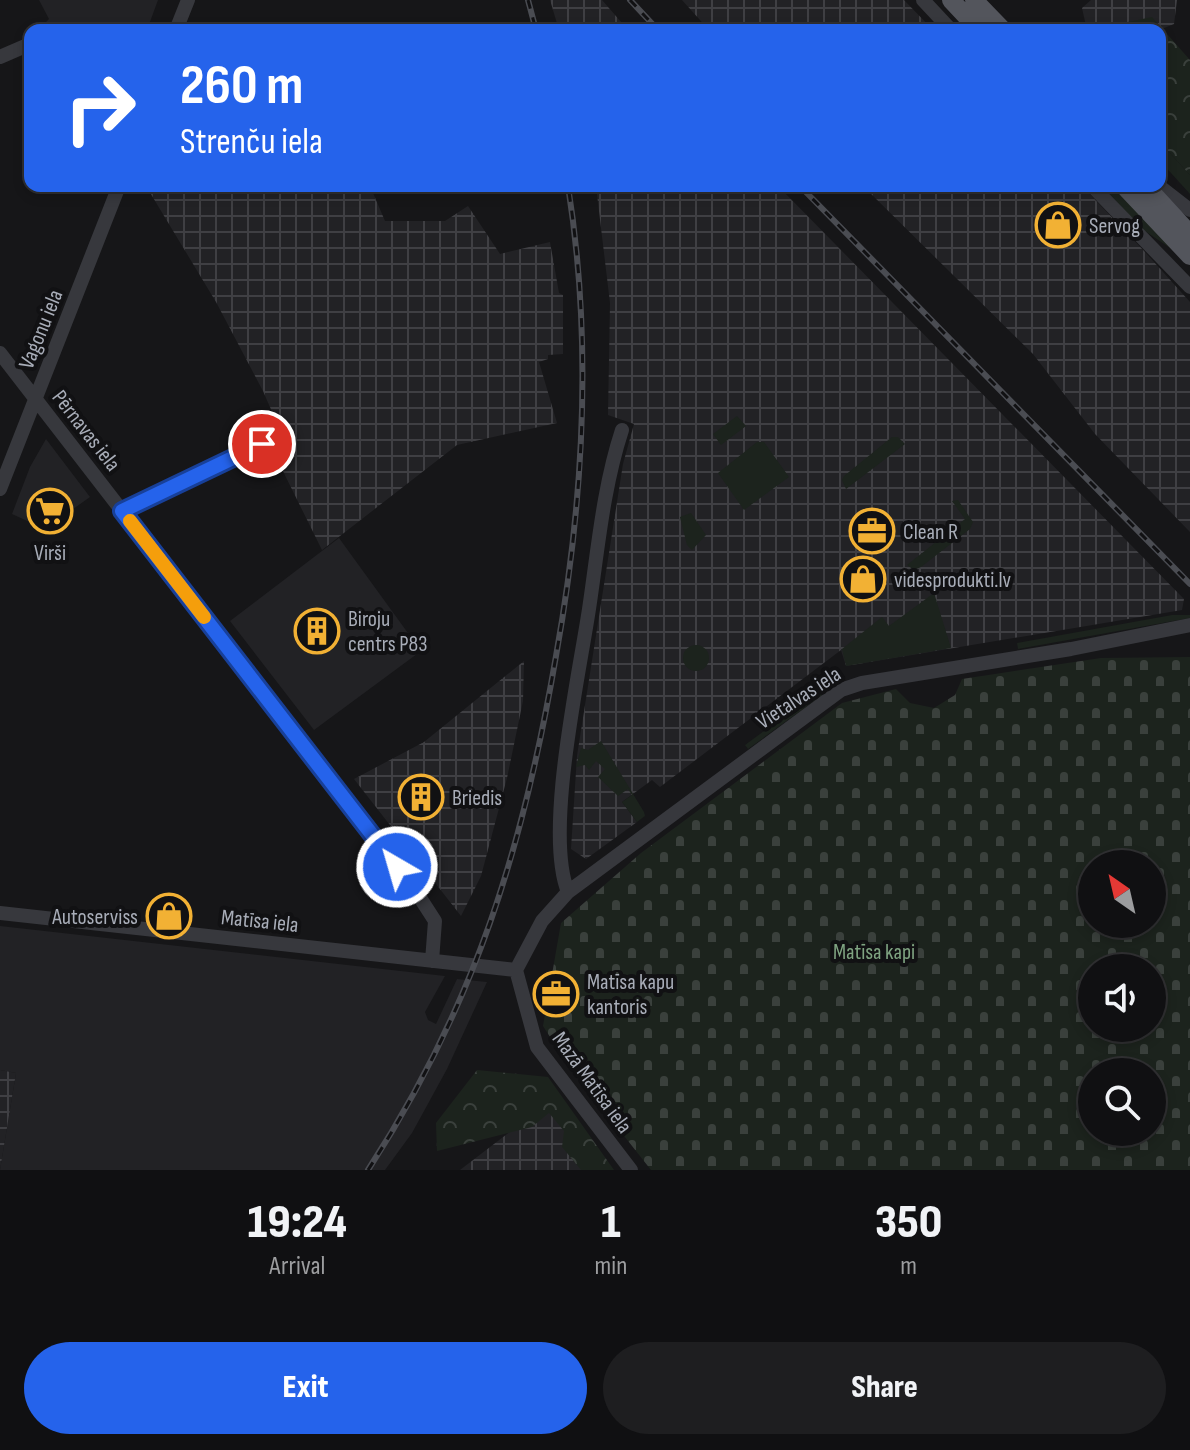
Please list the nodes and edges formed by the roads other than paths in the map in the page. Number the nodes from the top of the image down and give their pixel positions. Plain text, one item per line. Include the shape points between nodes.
1 (188, 0) edge
2 (923, 0) edge
3 (951, 0) edge
4 (976, 15) edge
5 (178, 24) edge
6 (945, 24) edge
7 (24, 47) edge
8 (0, 57) edge
9 (1166, 191) edge
10 (117, 192) edge
11 (1098, 192) edge
12 (1130, 192) edge
13 (1152, 192) edge
14 (1190, 210) edge
15 (1190, 234) edge
16 (1190, 256) edge
17 (1190, 287) edge
18 (0, 353) edge
19 (34, 398) junction
20 (622, 430) dead end
21 (281, 435) dead end
22 (0, 489) edge
23 (122, 511) junction
24 (1190, 625) edge
25 (568, 892) junction
26 (0, 913) edge
27 (432, 961) junction
28 (516, 970) junction
29 (631, 1170) edge

1 - 5 street
2 - 6 street
3 - 4 main road
7 - 8 street
9 - 14 street
10 - 19 street, Vagonu iela
11 - 17 street
12 - 16 main road
13 - 15 main road
18 - 19 street, Pērnavas iela
19 - 22 street, Vagonu iela
19 - 23 street, Pērnavas iela
20 - 25 street via 608,481 565,759 561,867
21 - 23 street
23 - 27 street, Pērnavas iela via 433,915
24 - 25 street, Vietalvas iela via 847,688
25 - 28 street, Vietalvas iela via 542,921
26 - 27 street, Matīsa iela
27 - 28 street, Matīsa iela
28 - 29 street, Mazā Matīsa iela via 537,1047

